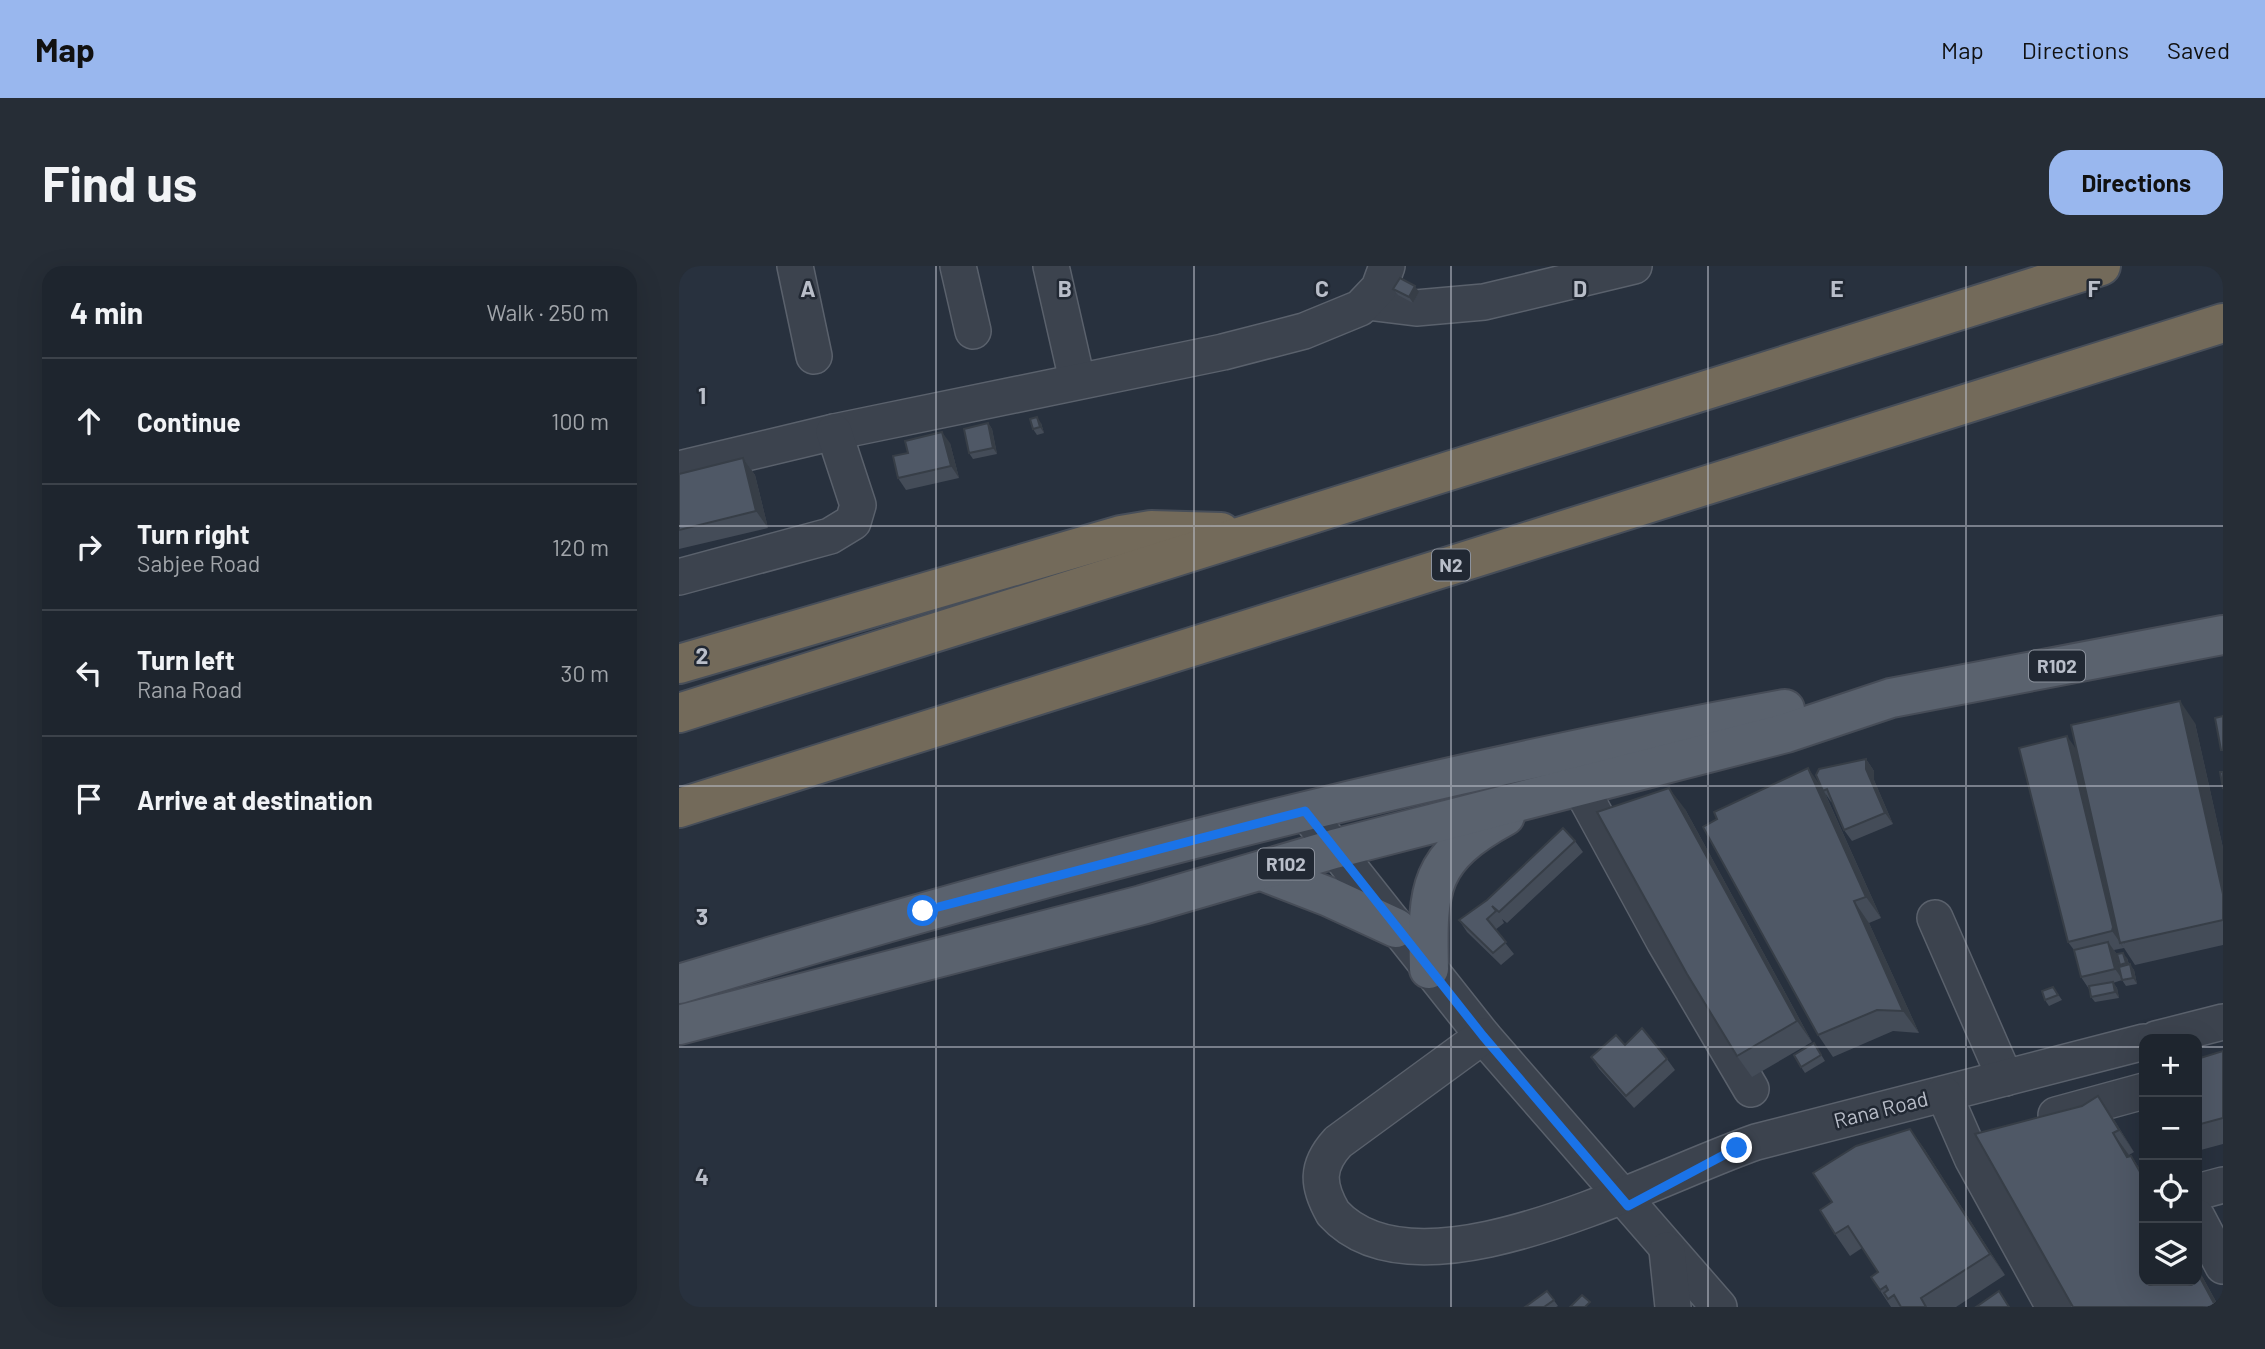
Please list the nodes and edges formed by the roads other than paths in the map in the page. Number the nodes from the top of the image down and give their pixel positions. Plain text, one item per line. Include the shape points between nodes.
1 (795, 266) edge
2 (958, 266) edge
3 (1051, 266) edge
4 (1387, 266) edge
5 (1633, 266) edge
6 (2101, 266) edge
7 (1367, 302) junction
8 (2223, 323) edge
9 (973, 331) dead end
10 (814, 356) dead end
11 (1077, 380) junction
12 (834, 432) junction
13 (679, 470) edge
14 (1245, 534) junction
15 (679, 577) edge
16 (2223, 635) edge
17 (679, 664) edge
18 (1891, 698) junction
19 (679, 713) edge
20 (1580, 787) junction
21 (1537, 797) junction
22 (679, 808) edge
23 (1305, 811) junction
24 (1334, 849) junction
25 (1262, 871) junction
26 (1935, 918) dead end
27 (1396, 928) junction
28 (1429, 969) junction
29 (679, 985) edge
30 (2223, 1022) edge
31 (679, 1025) edge
32 (2177, 1034) edge
33 (1483, 1036) junction
34 (2139, 1044) edge
35 (2005, 1079) junction
36 (1751, 1089) dead end
37 (1944, 1094) junction
38 (2139, 1095) edge
39 (1964, 1138) junction
40 (2223, 1185) edge
41 (2202, 1191) edge
42 (1628, 1206) junction
43 (2200, 1223) edge
44 (1667, 1250) junction
45 (2223, 1266) edge
46 (1673, 1307) edge
47 (1719, 1307) edge
48 (2054, 1307) edge

1 - 10 street
2 - 9 street
3 - 11 street
4 - 7 street via 1379,288
5 - 7 street via 1484,302 1416,308
6 - 14 highway
7 - 11 street via 1341,318 1304,331
8 - 22 highway, N2
11 - 12 street
12 - 13 street
12 - 15 street via 858,505 853,522 830,536
14 - 17 highway via 1179,529 1121,535
14 - 19 highway
16 - 18 main road, R102
18 - 20 main road, R102 via 1786,733
18 - 23 main road, R102 via 1822,703 1720,722
20 - 21 main road, R102
20 - 36 street
21 - 24 main road, R102
21 - 28 main road via 1467,839 1440,872 1427,907
23 - 24 street
23 - 29 main road, R102 via 1001,888
24 - 25 main road, R102
24 - 27 street
25 - 27 main road
25 - 31 main road, R102
26 - 35 street
27 - 28 street
28 - 33 street
30 - 32 street, Rana Road
33 - 42 street
33 - 42 street, Rana Road via 1338,1142 1327,1155 1320,1183 1347,1236 1384,1264 1407,1271 1469,1272 1509,1261
34 - 35 street, Rana Road
35 - 37 street, Rana Road
37 - 39 street
37 - 42 street, Rana Road via 1737,1148
38 - 39 street
39 - 48 street
40 - 41 street
42 - 44 street
43 - 45 street
44 - 46 street
44 - 47 street

